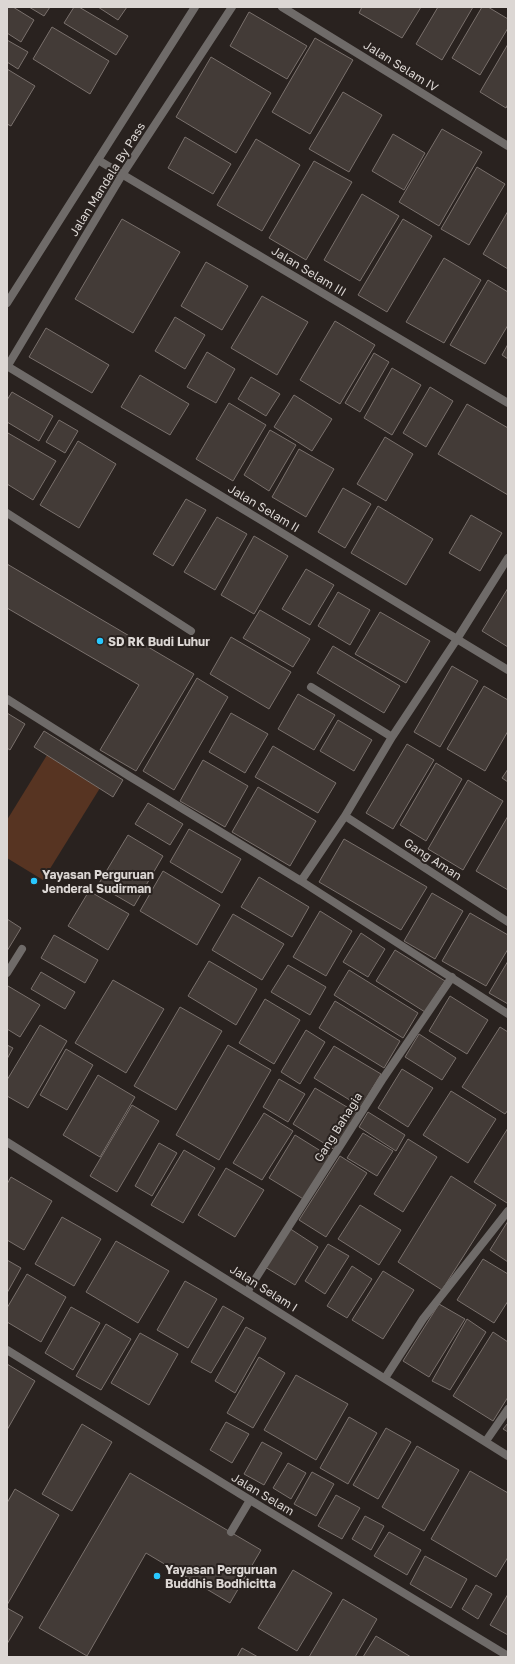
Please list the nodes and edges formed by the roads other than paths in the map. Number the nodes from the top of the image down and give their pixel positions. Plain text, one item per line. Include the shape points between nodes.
1 (195, 7) edge
2 (232, 7) edge
3 (282, 7) edge
4 (508, 146) edge
5 (98, 160) junction
6 (122, 175) junction
7 (7, 303) edge
8 (7, 366) edge
9 (508, 403) edge
10 (7, 513) edge
11 (508, 558) edge
12 (191, 631) dead end
13 (457, 639) junction
14 (508, 670) edge
15 (310, 687) dead end
16 (7, 699) edge
17 (392, 737) junction
18 (345, 816) junction
19 (301, 881) junction
20 (508, 922) edge
21 (22, 949) dead end
22 (7, 973) edge
23 (452, 977) junction
24 (508, 1014) edge
25 (7, 1142) edge
26 (508, 1211) edge
27 (248, 1292) junction
28 (7, 1350) edge
29 (385, 1378) junction
30 (508, 1409) edge
31 (486, 1441) junction
32 (508, 1456) edge
33 (250, 1500) junction
34 (231, 1532) dead end
35 (508, 1656) edge

1 - 5 street, Jalan Mandala By Pass
2 - 6 street, Jalan Mandala By Pass
3 - 4 street, Jalan Selam IV
5 - 6 street, Jalan Selam III
5 - 7 street, Jalan Mandala By Pass
6 - 8 street, Jalan Mandala By Pass
6 - 9 street, Jalan Selam III
8 - 13 street, Jalan Selam II
10 - 12 street
11 - 13 street
13 - 14 street, Jalan Selam II
13 - 17 street
15 - 17 street
16 - 19 street
17 - 18 street
18 - 19 street
18 - 20 street, Gang Aman
19 - 23 street
21 - 22 street
23 - 24 street
23 - 27 street, Gang Bahagia via 382,1080
25 - 27 street, Jalan Selam I
26 - 29 street via 423,1319
27 - 29 street, Jalan Selam I
28 - 33 street, Jalan Selam
29 - 31 street, Jalan Selam I
30 - 31 street
31 - 32 street, Jalan Selam I
33 - 34 street
33 - 35 street, Jalan Selam

